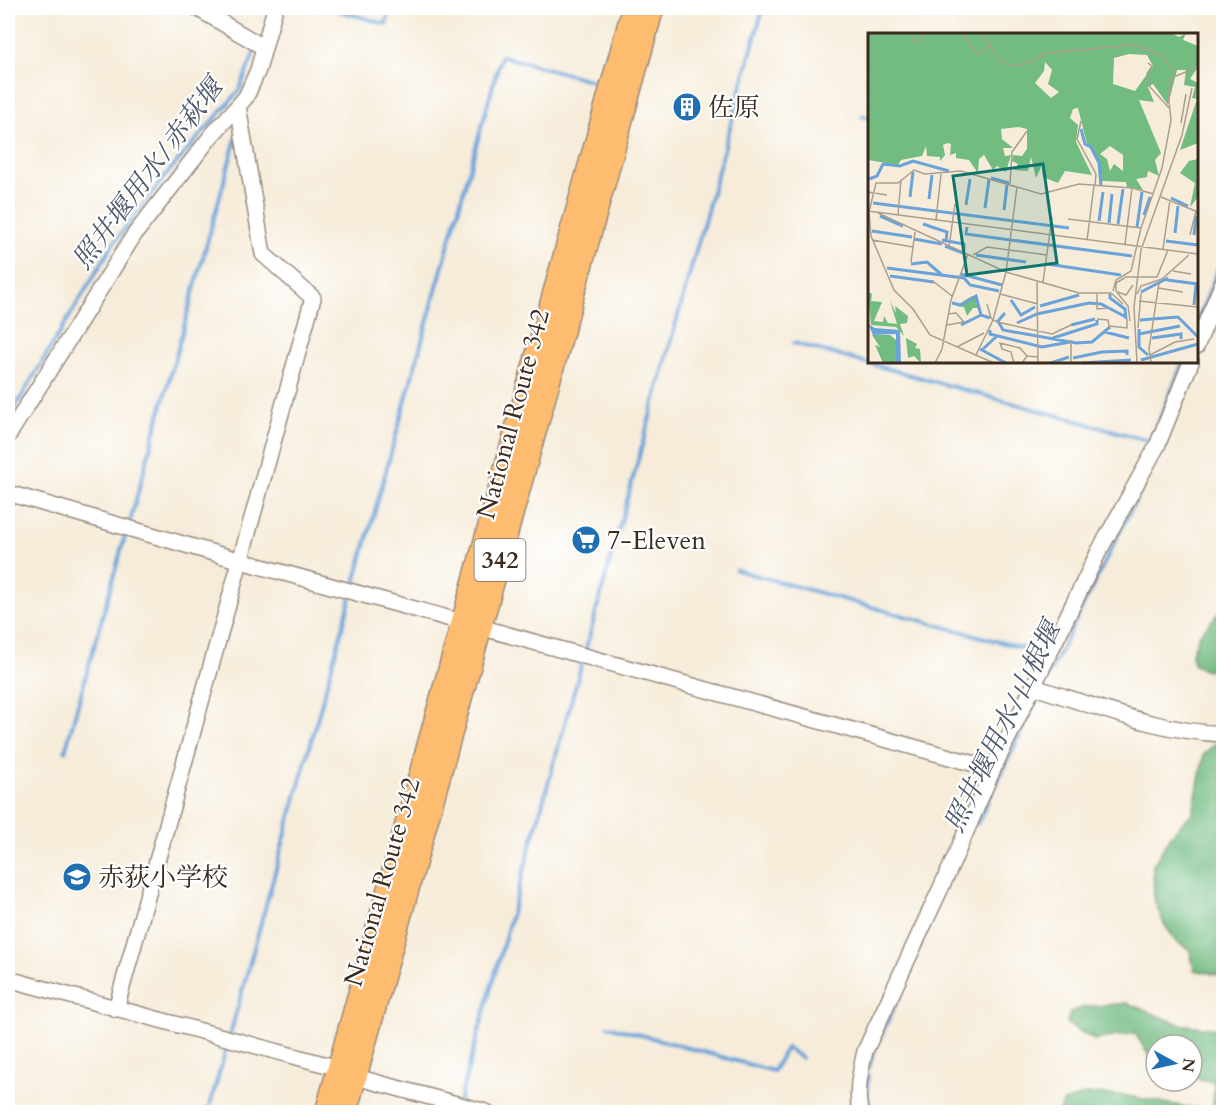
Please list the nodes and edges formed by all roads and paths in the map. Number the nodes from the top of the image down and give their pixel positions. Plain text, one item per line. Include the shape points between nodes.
1 (197, 8) edge
2 (275, 8) edge
3 (633, 8) edge
4 (653, 8) edge
5 (263, 46) junction
6 (238, 106) junction
7 (1224, 280) edge
8 (1198, 345) edge
9 (1191, 363) edge
10 (8, 436) edge
11 (8, 493) edge
12 (241, 561) junction
13 (472, 624) junction
14 (1034, 687) junction
15 (1224, 734) edge
16 (993, 769) junction
17 (8, 979) edge
18 (116, 1009) junction
19 (347, 1073) junction
20 (326, 1113) edge
21 (346, 1113) edge
22 (486, 1113) edge
23 (860, 1113) edge

1 - 5 street
2 - 5 street
3 - 13 highway, National Route 342 / 342
4 - 13 highway, National Route 342 / 342
5 - 6 street via 258,70
6 - 10 street via 134,235
6 - 12 street via 263,254 313,298
7 - 8 street
9 - 14 street via 1157,446 1099,551
11 - 12 street
12 - 13 street
12 - 18 street
13 - 16 street
13 - 19 highway, National Route 342 / 342
14 - 15 street via 1162,726
14 - 16 street
16 - 23 street via 865,1051 858,1083
17 - 18 street
18 - 19 street
19 - 20 highway, National Route 342 / 342
19 - 21 highway, National Route 342 / 342
19 - 22 street

